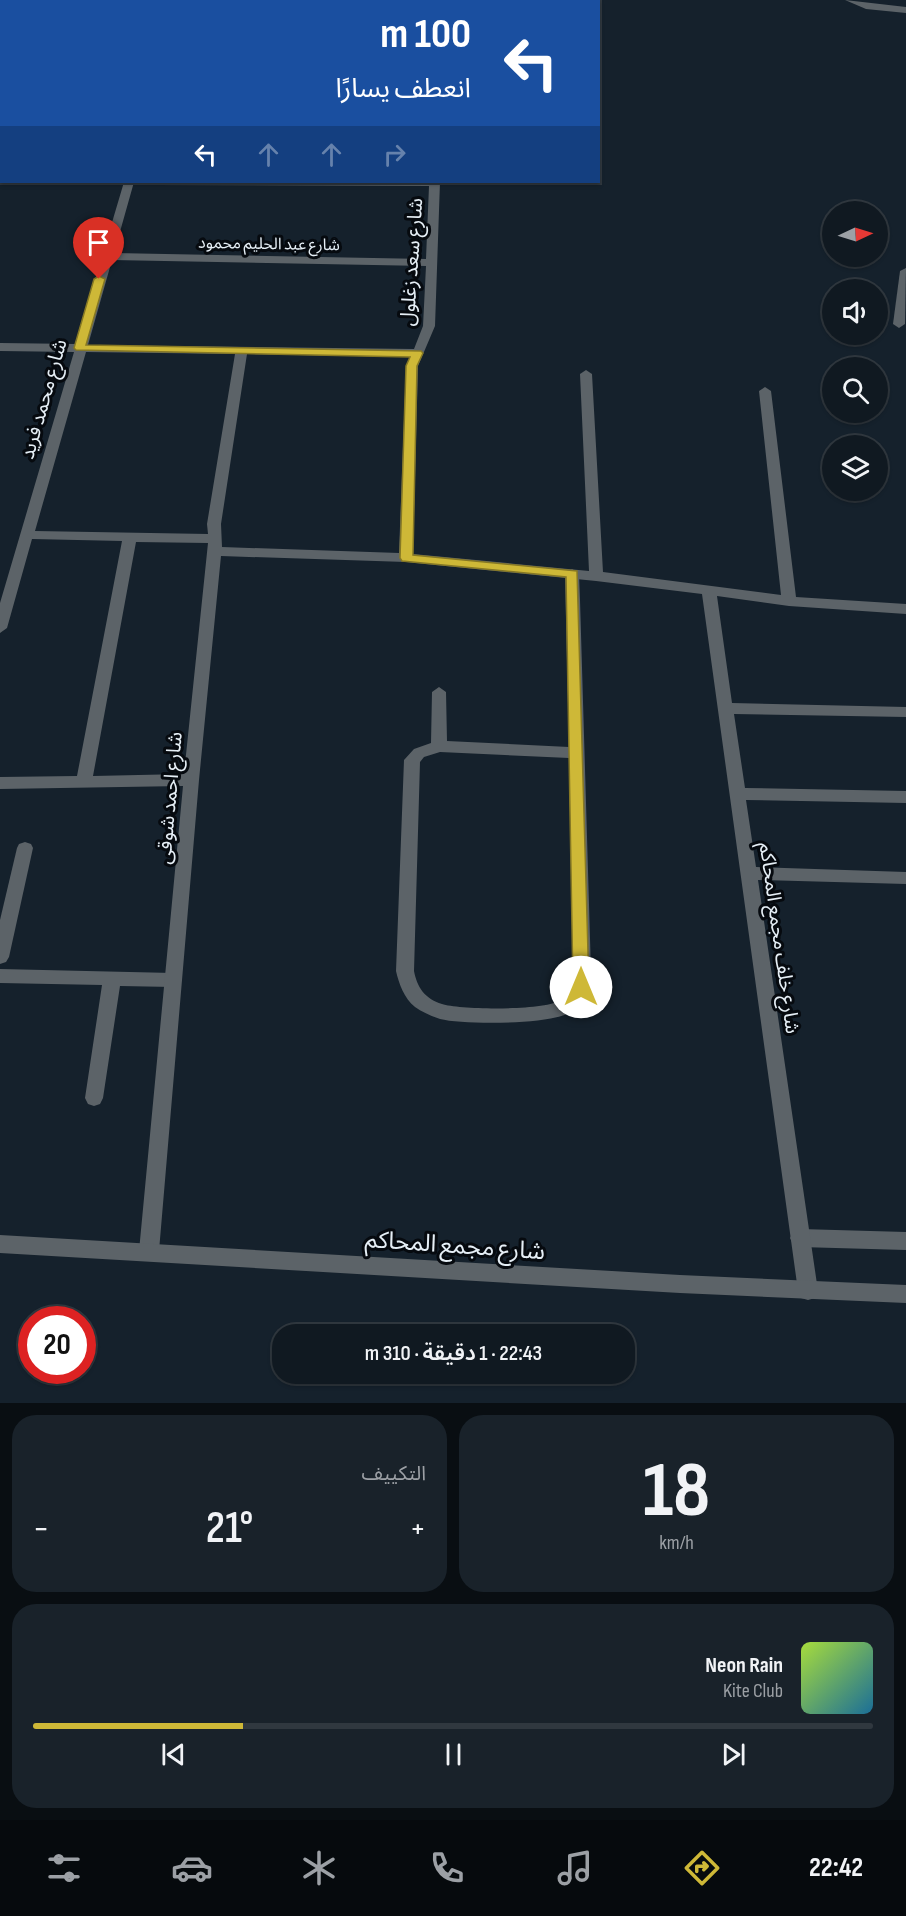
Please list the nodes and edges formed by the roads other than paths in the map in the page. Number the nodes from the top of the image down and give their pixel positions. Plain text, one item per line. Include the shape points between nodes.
1 (850, 0) edge
2 (906, 10) edge
3 (129, 183) edge
4 (435, 183) edge
5 (106, 256) junction
6 (432, 263) junction
7 (906, 271) edge
8 (899, 324) dead end
9 (0, 347) edge
10 (80, 348) junction
11 (242, 350) junction
12 (417, 353) junction
13 (586, 374) dead end
14 (765, 391) dead end
15 (27, 535) junction
16 (130, 537) junction
17 (214, 545) junction
18 (406, 558) junction
19 (572, 574) junction
20 (596, 576) junction
21 (709, 591) junction
22 (789, 601) junction
23 (906, 609) edge
24 (0, 628) edge
25 (439, 692) dead end
26 (725, 708) junction
27 (906, 712) edge
28 (439, 746) junction
29 (577, 753) junction
30 (191, 780) junction
31 (84, 782) junction
32 (0, 783) edge
33 (738, 794) junction
34 (906, 797) edge
35 (25, 848) dead end
36 (748, 873) junction
37 (906, 879) edge
38 (5, 911) edge
39 (0, 957) edge
40 (0, 976) edge
41 (112, 979) junction
42 (173, 980) junction
43 (94, 1098) dead end
44 (800, 1239) junction
45 (906, 1241) edge
46 (0, 1244) edge
47 (149, 1251) junction
48 (808, 1290) junction
49 (906, 1294) edge

1 - 2 street via 866,6
3 - 5 street, شارع محمد فريد
4 - 6 street, شارع سعد زغلول
5 - 6 street, شارع عبد الحليم محمود
5 - 10 street, شارع محمد فريد
6 - 12 street, شارع سعد زغلول via 429,326
7 - 8 street
9 - 10 street
10 - 11 street
10 - 15 street, شارع محمد فريد
11 - 12 street
11 - 17 street, شارع احمد شوقى
12 - 18 street, شارع سعد زغلول via 412,366
13 - 20 street
14 - 22 street
15 - 16 street
15 - 24 street, شارع محمد فريد
16 - 17 street
16 - 31 street
17 - 18 street
17 - 30 street, شارع احمد شوقى
18 - 19 street
19 - 20 street
19 - 29 street
20 - 21 street
21 - 22 street
21 - 26 street, شارع خلف مجمع المحاكم
22 - 23 street
25 - 28 street
26 - 27 street
26 - 33 street, شارع خلف مجمع المحاكم
28 - 29 street
28 - 29 street via 412,760 405,971 406,985 414,997 442,1012 542,1014 559,1010 573,1000 581,987
30 - 31 street
30 - 42 street, شارع احمد شوقى
31 - 32 street
33 - 34 street
33 - 36 street, شارع خلف مجمع المحاكم
35 - 38 street
36 - 37 street
36 - 44 street, شارع خلف مجمع المحاكم
38 - 39 street
40 - 41 street
41 - 42 street
41 - 43 street
42 - 47 street, شارع احمد شوقى
44 - 45 street
44 - 48 street, شارع خلف مجمع المحاكم
46 - 47 street, شارع مجمع المحاكم
47 - 48 street, شارع مجمع المحاكم
48 - 49 street, شارع مجمع المحاكم

